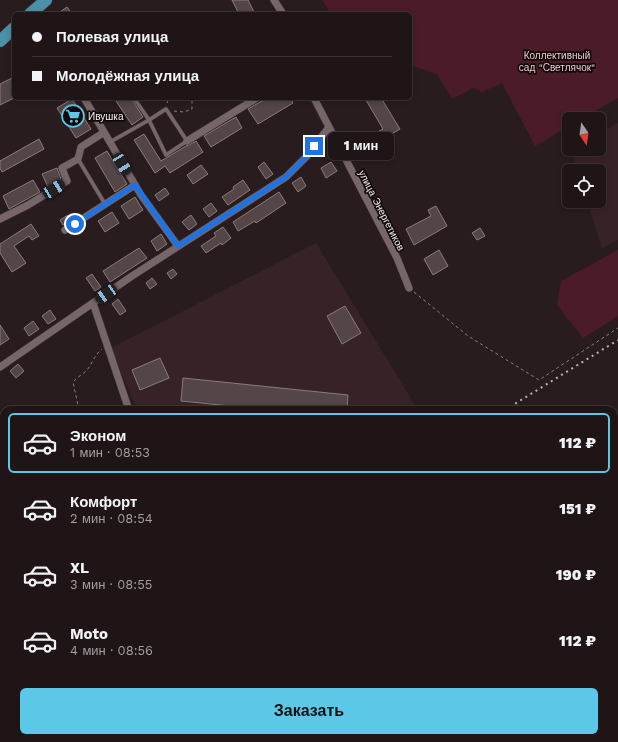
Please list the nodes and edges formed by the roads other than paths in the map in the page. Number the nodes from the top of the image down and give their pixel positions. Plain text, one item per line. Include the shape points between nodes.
1 (46, 0) edge
2 (274, 0) edge
3 (34, 12) edge
4 (282, 12) edge
5 (12, 30) edge
6 (0, 41) edge
7 (85, 100) edge
8 (135, 100) edge
9 (254, 100) edge
10 (315, 100) edge
11 (149, 120) junction
12 (328, 128) junction
13 (103, 132) junction
14 (187, 141) junction
15 (109, 143) junction
16 (78, 159) junction
17 (135, 185) junction
18 (105, 204) junction
19 (0, 219) edge
20 (65, 230) dead end
21 (178, 246) junction
22 (409, 288) road end
23 (93, 303) junction
24 (0, 367) edge
25 (128, 406) edge

1 - 3 main road
2 - 4 street
5 - 6 main road
7 - 13 street
8 - 11 lane
9 - 14 street
10 - 12 street, улица Энергетиков
11 - 14 lane via 166,109
11 - 14 lane via 166,155
11 - 15 lane
12 - 21 street via 307,156 286,177
12 - 22 street, улица Энергетиков
13 - 15 street
13 - 16 street via 81,147
15 - 17 street
16 - 18 lane
16 - 19 street via 62,168 67,181
17 - 18 street
17 - 21 street
18 - 20 street
21 - 23 street
23 - 24 street
23 - 25 street

